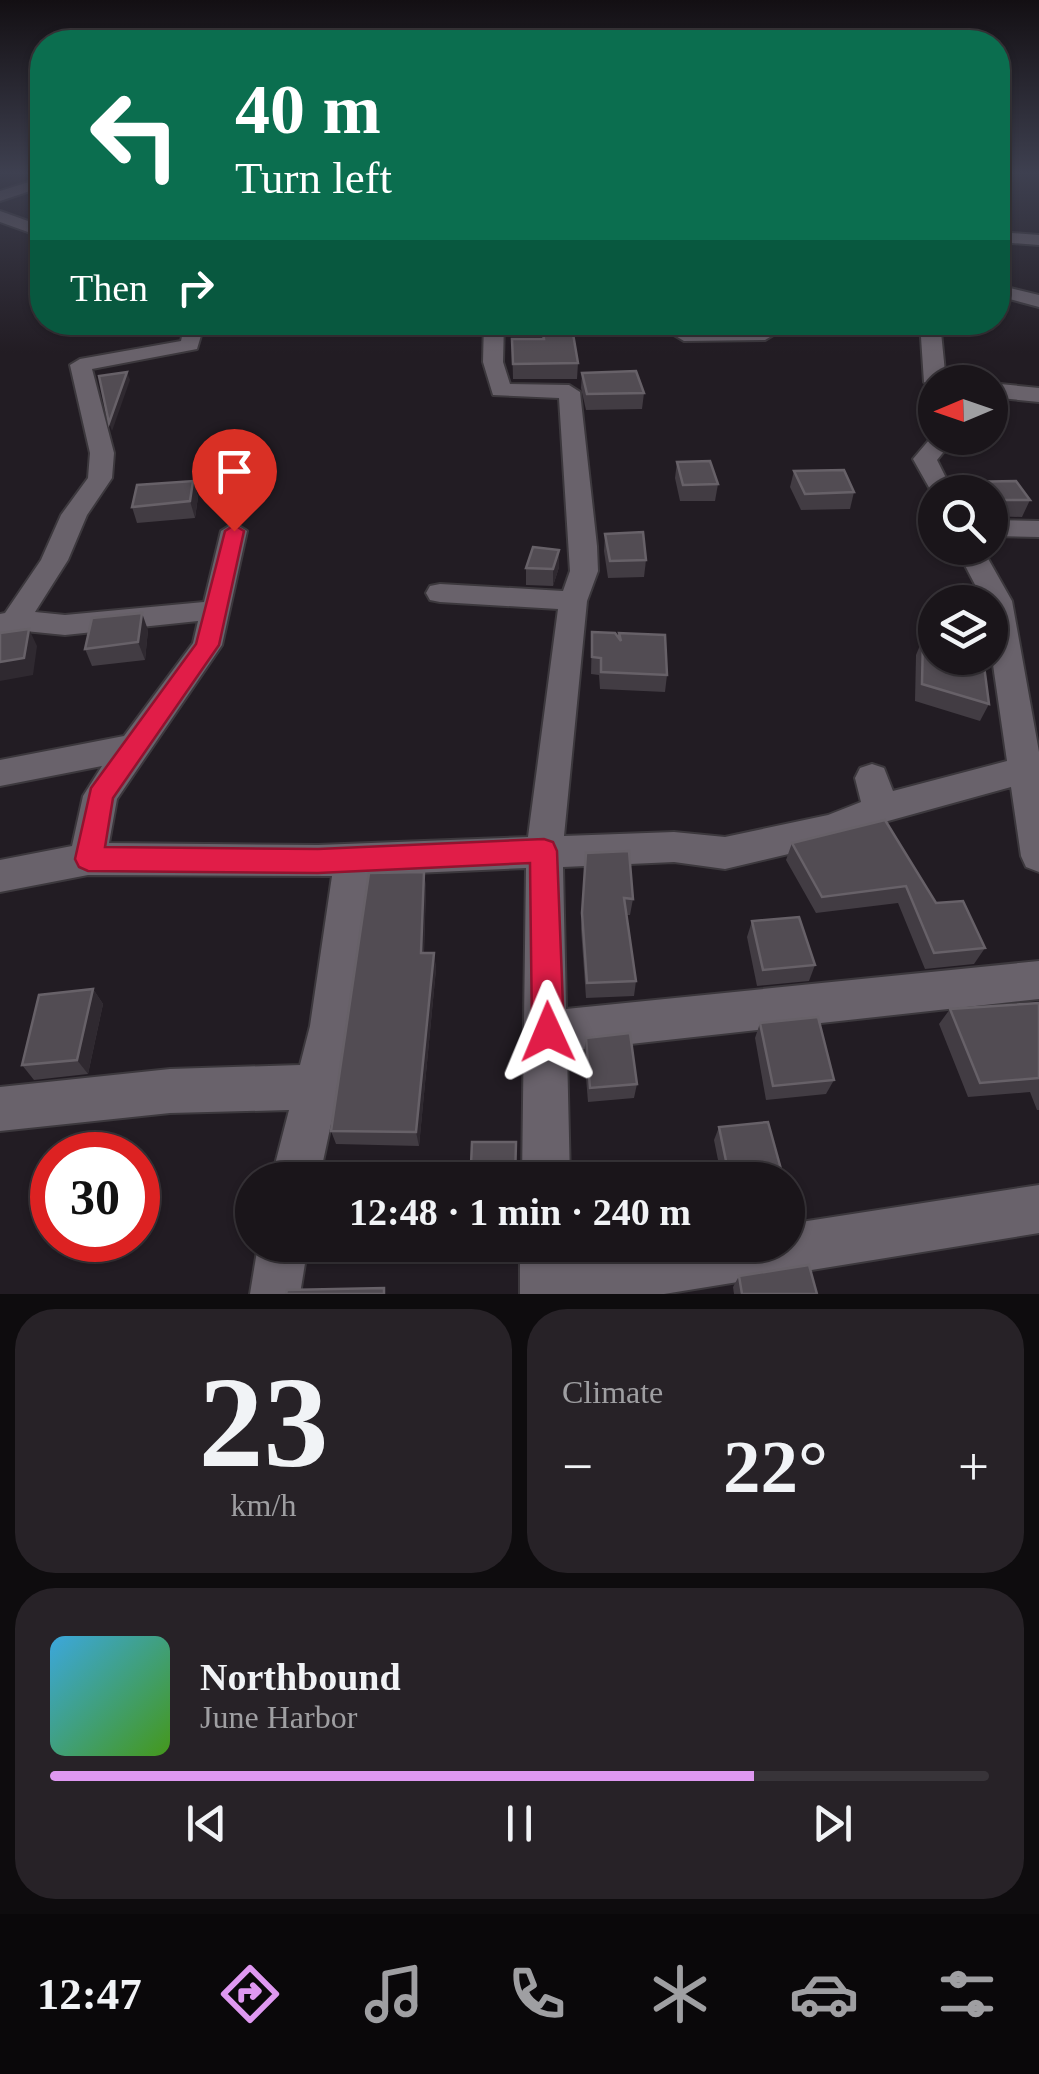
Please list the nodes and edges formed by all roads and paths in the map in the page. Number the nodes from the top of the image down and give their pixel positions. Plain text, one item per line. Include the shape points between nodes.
1 (1010, 237) edge
2 (1039, 240) edge
3 (1010, 294) edge
4 (1039, 301) edge
5 (192, 335) edge
6 (494, 335) edge
7 (931, 335) edge
8 (934, 365) edge
9 (1008, 392) edge
10 (1039, 395) edge
11 (929, 455) edge
12 (960, 458) dead end
13 (925, 459) junction
14 (933, 475) edge
15 (1008, 528) edge
16 (1039, 529) edge
17 (234, 531) dead end
18 (978, 565) edge
19 (440, 593) dead end
20 (573, 601) junction
21 (216, 610) junction
22 (8, 622) edge
23 (1028, 729) edge
24 (134, 747) junction
25 (1024, 770) junction
26 (0, 773) edge
27 (544, 851) junction
28 (1039, 853) edge
29 (88, 859) junction
30 (353, 859) junction
31 (0, 876) edge
32 (1039, 980) edge
33 (548, 1032) junction
34 (316, 1088) junction
35 (0, 1109) edge
36 (298, 1162) edge
37 (546, 1162) edge
38 (1039, 1209) edge
39 (280, 1262) edge
40 (545, 1276) edge
41 (275, 1294) edge

1 - 2 street
3 - 4 street
5 - 22 street via 190,345 80,365 102,453 100,478 54,560
6 - 20 street via 501,390 569,392 584,546
7 - 8 street
9 - 10 street
11 - 13 street
12 - 13 street
13 - 14 street
15 - 16 street
17 - 21 street
18 - 23 street via 998,601
19 - 20 street
20 - 27 street
21 - 22 street via 65,626
21 - 24 street via 207,645
23 - 25 street
24 - 26 street
24 - 29 street via 100,796
25 - 27 street via 876,794 831,829 725,853 674,846
25 - 28 street
27 - 30 street
27 - 33 street
29 - 30 street
29 - 31 street
30 - 34 street
32 - 33 street
33 - 37 street
34 - 35 street via 170,1090
34 - 36 street
38 - 40 street
39 - 41 street

